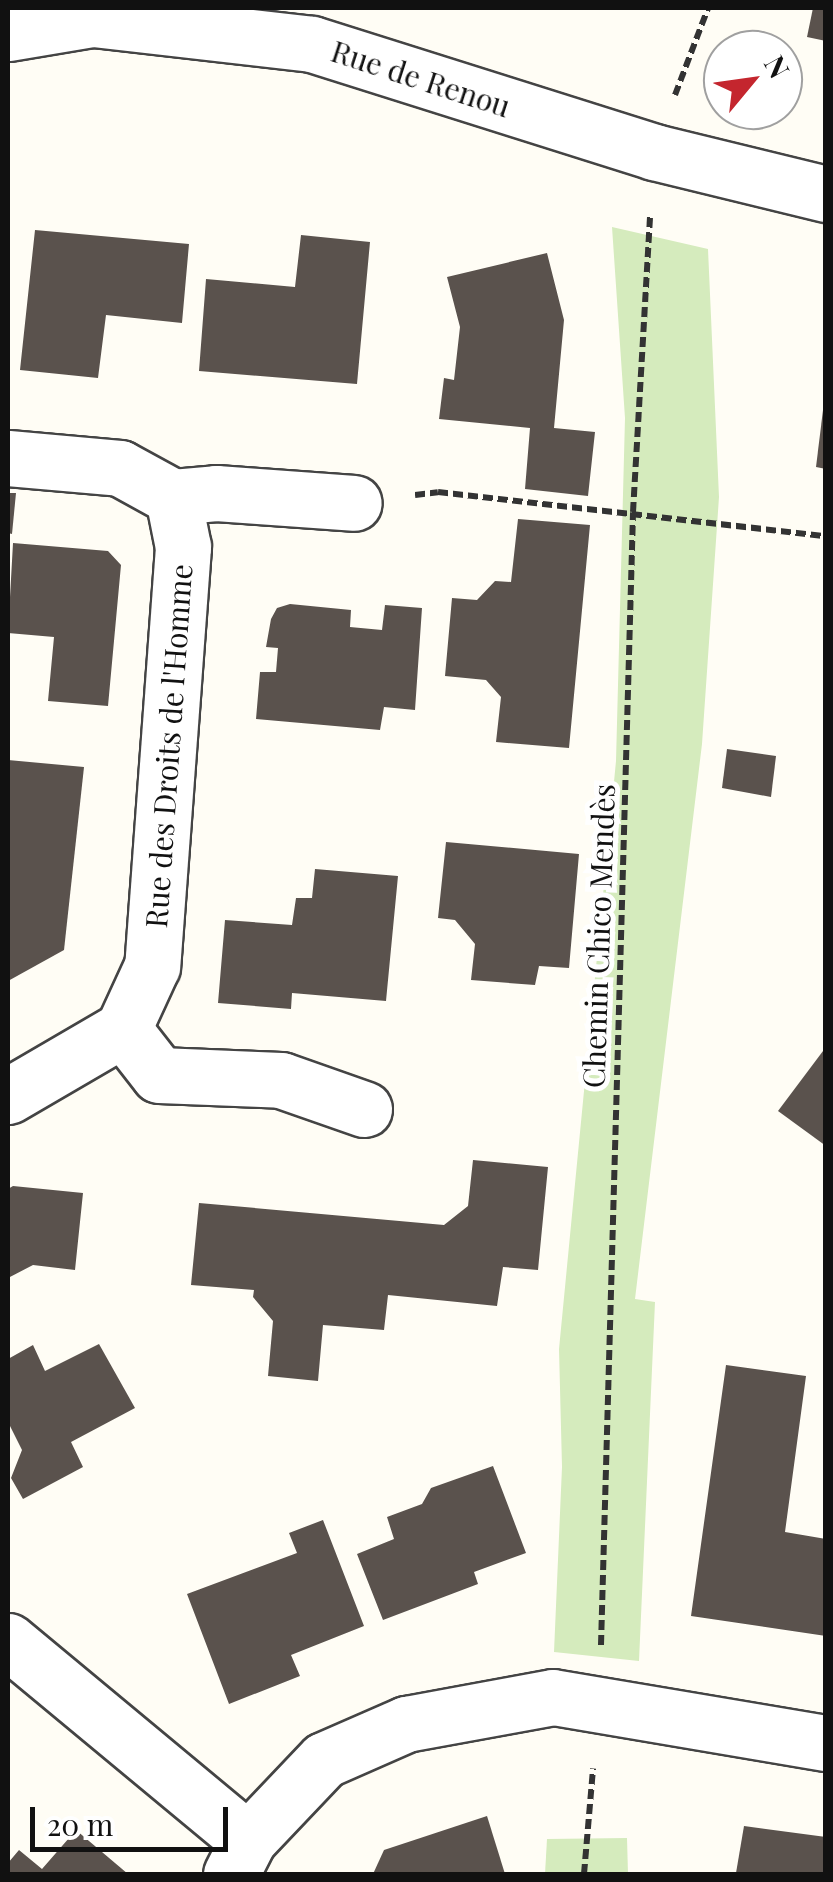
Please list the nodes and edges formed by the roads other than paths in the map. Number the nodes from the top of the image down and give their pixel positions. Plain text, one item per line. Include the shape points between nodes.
1 (8, 32) edge
2 (826, 194) edge
3 (8, 458) edge
4 (173, 497) junction
5 (354, 504) road end
6 (123, 1029) junction
7 (8, 1096) edge
8 (364, 1109) dead end
9 (8, 1641) edge
10 (826, 1743) edge
11 (240, 1857) edge

1 - 2 street, Rue de Renou via 93,19 312,44 654,152
3 - 4 street via 120,468
4 - 5 street via 216,492
4 - 6 street, Rue des Droits de l'Homme via 183,547 152,966
6 - 7 street
6 - 8 street via 159,1075 281,1080
9 - 11 street
10 - 11 street via 553,1697 406,1724 324,1760

